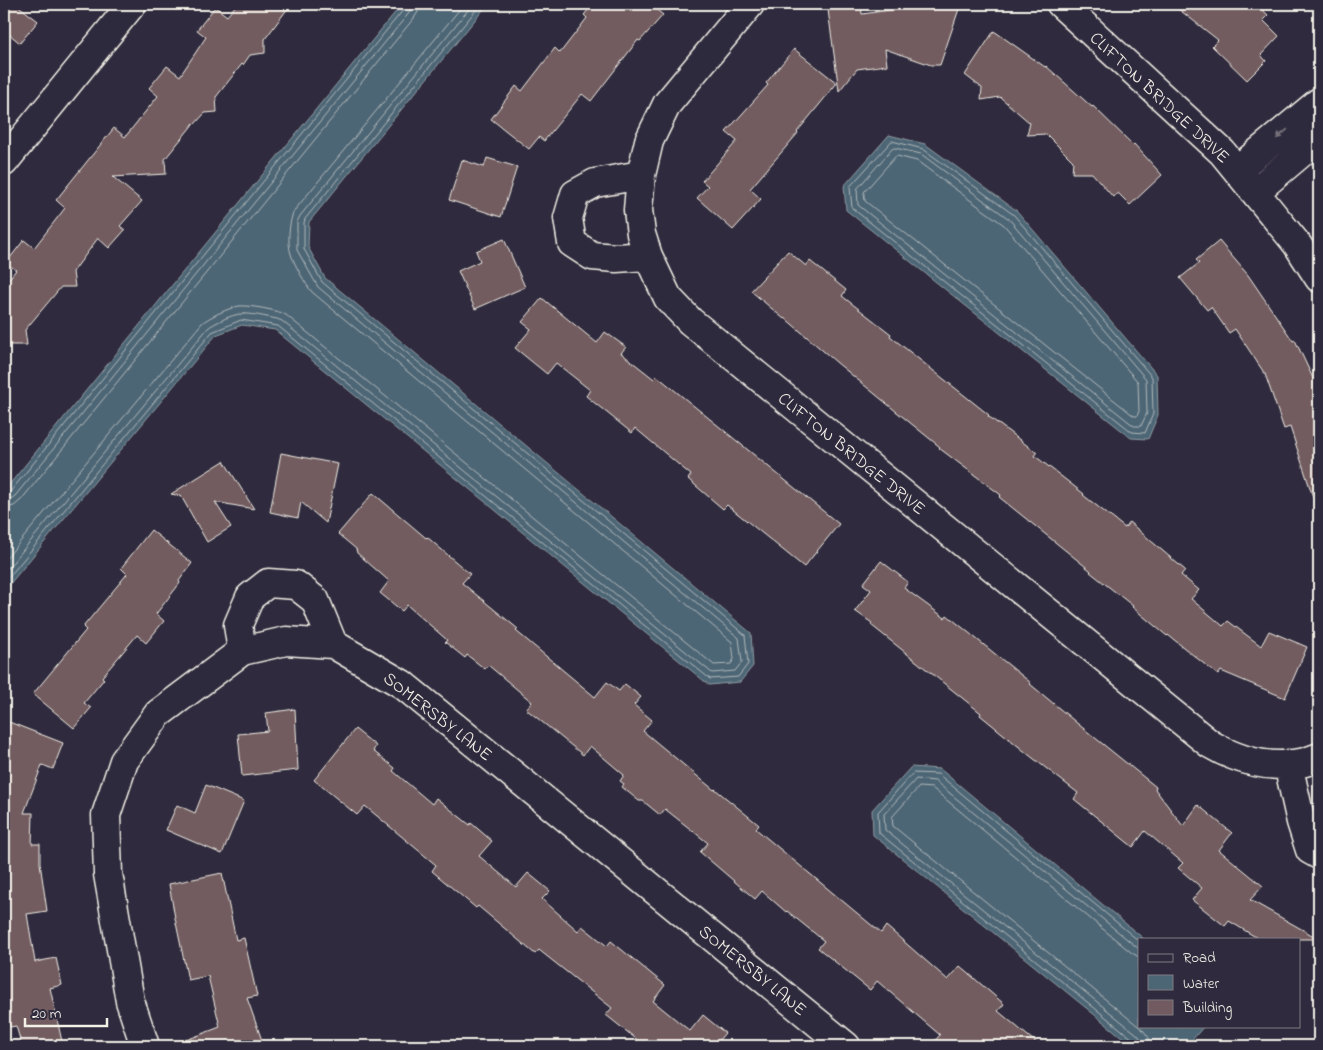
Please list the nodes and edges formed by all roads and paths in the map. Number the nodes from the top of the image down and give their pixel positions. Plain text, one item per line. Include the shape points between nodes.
1 (132, 4) edge
2 (750, 4) edge
3 (1061, 4) edge
4 (1319, 102) edge
5 (1319, 138) edge
6 (4, 162) edge
7 (1237, 170) junction
8 (641, 175) junction
9 (1255, 192) junction
10 (648, 256) junction
11 (1319, 278) edge
12 (333, 644) junction
13 (242, 651) junction
14 (1319, 757) edge
15 (1288, 764) junction
16 (1319, 855) edge
17 (145, 1046) edge
18 (846, 1046) edge

1 - 6 street
2 - 8 street, CLIFTON BRIDGE DRIVE via 667,104 649,141
3 - 7 street, CLIFTON BRIDGE DRIVE via 1222,152
4 -> 7 street, CLIFTON BRIDGE DRIVE
5 - 9 street
7 - 9 street, CLIFTON BRIDGE DRIVE
8 - 10 street, CLIFTON BRIDGE DRIVE via 638,210
8 - 10 street via 595,183 575,194 568,218 572,243 592,256
9 - 11 street, CLIFTON BRIDGE DRIVE via 1297,244
10 - 15 street, CLIFTON BRIDGE DRIVE via 668,298 690,321 1210,744 1246,760
12 - 13 street, SOMERSBY LANE via 286,641
12 - 13 street via 315,600 296,585 268,583 250,597 238,625
12 - 18 street, SOMERSBY LANE via 402,684
13 - 17 street, SOMERSBY LANE via 158,714 124,761 106,815 108,874 130,1001
14 - 15 street, CLIFTON BRIDGE DRIVE
15 - 16 street via 1310,850

